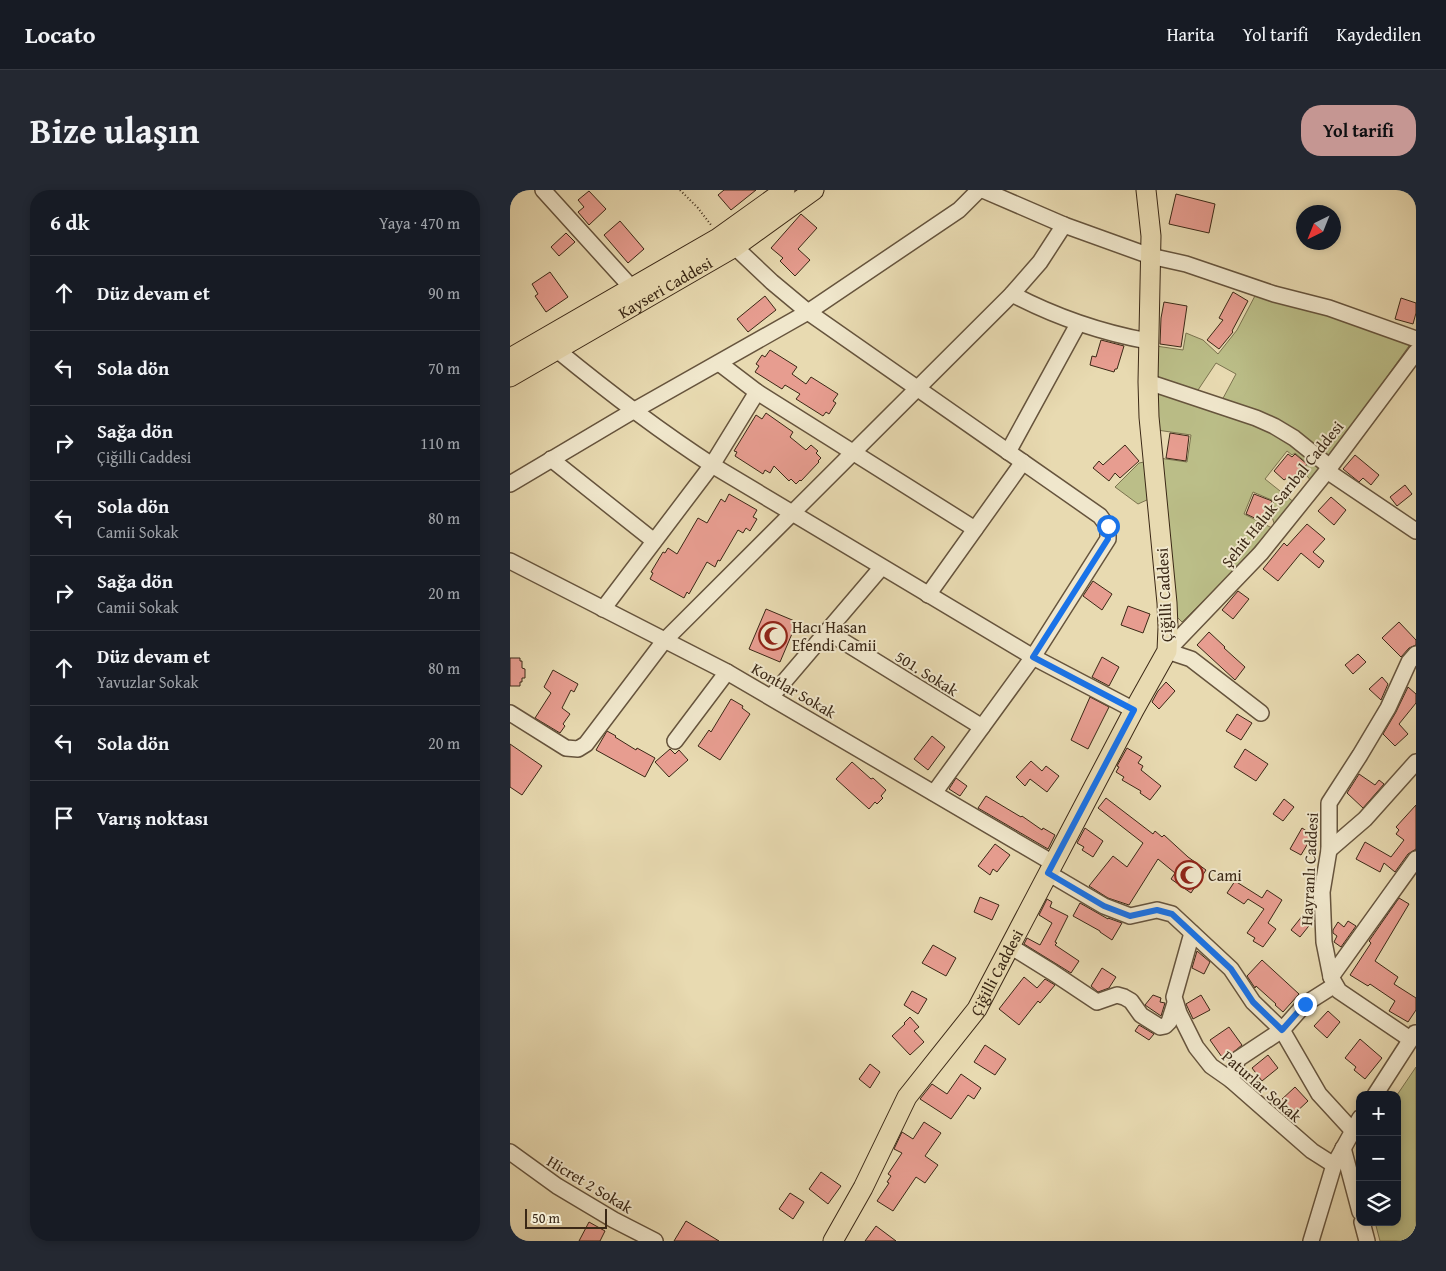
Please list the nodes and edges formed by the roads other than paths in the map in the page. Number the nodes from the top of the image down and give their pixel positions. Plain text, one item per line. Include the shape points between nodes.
1 (543, 190) edge
2 (785, 190) edge
3 (814, 190) edge
4 (979, 190) edge
5 (983, 190) edge
6 (1146, 190) edge
7 (1064, 225) junction
8 (735, 247) junction
9 (1150, 256) junction
10 (631, 287) junction
11 (1012, 294) junction
12 (808, 312) junction
13 (1078, 324) junction
14 (1416, 339) edge
15 (1148, 341) junction
16 (557, 350) junction
17 (1416, 352) edge
18 (510, 358) edge
19 (719, 362) junction
20 (510, 377) edge
21 (1148, 382) junction
22 (917, 389) junction
23 (757, 392) junction
24 (633, 410) junction
25 (1008, 452) junction
26 (853, 453) junction
27 (551, 459) junction
28 (1023, 462) junction
29 (712, 465) junction
30 (1328, 469) junction
31 (510, 484) edge
32 (792, 513) junction
33 (976, 529) junction
34 (1416, 532) edge
35 (654, 541) junction
36 (510, 561) edge
37 (881, 568) junction
38 (928, 596) junction
39 (603, 609) junction
40 (828, 632) junction
41 (664, 641) junction
42 (1167, 651) junction
43 (1416, 654) edge
44 (1033, 657) junction
45 (727, 672) junction
46 (771, 697) junction
47 (1134, 710) junction
48 (510, 713) edge
49 (1261, 713) dead end
50 (982, 727) junction
51 (675, 741) dead end
52 (1416, 762) edge
53 (934, 793) junction
54 (1329, 850) junction
55 (1416, 859) edge
56 (1051, 868) junction
57 (1192, 933) junction
58 (1010, 946) junction
59 (1333, 981) junction
60 (1175, 1003) junction
61 (1282, 1030) junction
62 (1413, 1035) edge
63 (1231, 1080) junction
64 (1377, 1091) edge
65 (1356, 1124) edge
66 (1343, 1148) junction
67 (510, 1152) edge
68 (1334, 1165) junction
69 (1356, 1197) edge
70 (1363, 1226) edge
71 (655, 1241) edge
72 (833, 1241) edge
73 (1311, 1241) edge
74 (1368, 1241) edge

1 - 10 street
2 - 10 main road, Kayseri Caddesi via 718,238
3 - 8 main road, Kayseri Caddesi
4 - 12 street via 959,210
5 - 7 street
6 - 9 main road, Çiğilli Caddesi
7 - 9 street
7 - 11 street via 1040,262
8 - 12 street
8 - 16 main road, Kayseri Caddesi
9 - 14 street via 1329,308
9 - 15 main road, Çiğilli Caddesi
10 - 18 main road, Kayseri Caddesi
11 - 13 street
11 - 22 street
12 - 19 street
12 - 22 street
13 - 15 street
13 - 25 street
15 - 21 main road, Çiğilli Caddesi
16 - 20 main road, Kayseri Caddesi
16 - 24 street
17 - 30 street, Şehit Haluk Sarıbal Caddesi
19 - 23 street
19 - 24 street
21 - 30 street via 1274,426 1294,438
21 - 42 main road, Çiğilli Caddesi via 1167,611
22 - 25 street
22 - 26 street
23 - 26 street
23 - 29 street
24 - 27 street
24 - 29 street
25 - 28 street
26 - 32 street
26 - 33 street
27 - 31 street
27 - 35 street
28 - 33 street
28 - 44 street via 1100,516 1109,531 1108,539
29 - 32 street
29 - 35 street
30 - 34 street
30 - 42 street, Şehit Haluk Sarıbal Caddesi via 1261,553
32 - 37 street
32 - 41 street
33 - 38 street
35 - 39 street
36 - 39 street, Kontlar Sokak
37 - 38 street
37 - 40 street
38 - 44 street
39 - 41 street, Kontlar Sokak
40 - 46 street
40 - 50 street, 501. Sokak
41 - 45 street, Kontlar Sokak
41 - 48 street via 582,748 566,748
42 - 47 main road, Çiğilli Caddesi
42 - 49 street via 1191,659
43 - 54 street, Hayranlı Caddesi via 1408,662 1374,732 1329,803
44 - 47 street
44 - 50 street
45 - 46 street, Kontlar Sokak
45 - 51 street
46 - 53 street, Kontlar Sokak
47 - 56 main road, Çiğilli Caddesi
50 - 53 street
52 - 54 street via 1366,819
53 - 56 street, Kontlar Sokak
54 - 59 street, Hayranlı Caddesi via 1322,892 1324,942
55 - 59 street
56 - 57 street, Kontlar Sokak via 1104,906 1130,916 1157,910 1172,914
56 - 58 main road, Çiğilli Caddesi
57 - 60 street via 1177,982
57 - 61 street, Kontlar Sokak via 1231,969 1253,1002
58 - 60 street via 1092,1000 1097,1002 1117,995 1124,997 1141,1015 1160,1027 1169,1022
58 - 72 main road, Çiğilli Caddesi via 977,1008 907,1097
59 - 61 street via 1305,1004
59 - 62 street via 1340,991
60 - 63 street, Paturlar Sokak via 1200,1052 1211,1066
61 - 63 street via 1238,1059
61 - 65 street, Kontlar Sokak via 1319,1094
62 - 64 street
63 - 68 street, Paturlar Sokak via 1295,1138
65 - 66 street
66 - 68 street
66 - 69 street
67 - 71 street, Hicret 2 Sokak via 557,1186
68 - 73 street
70 - 74 street

